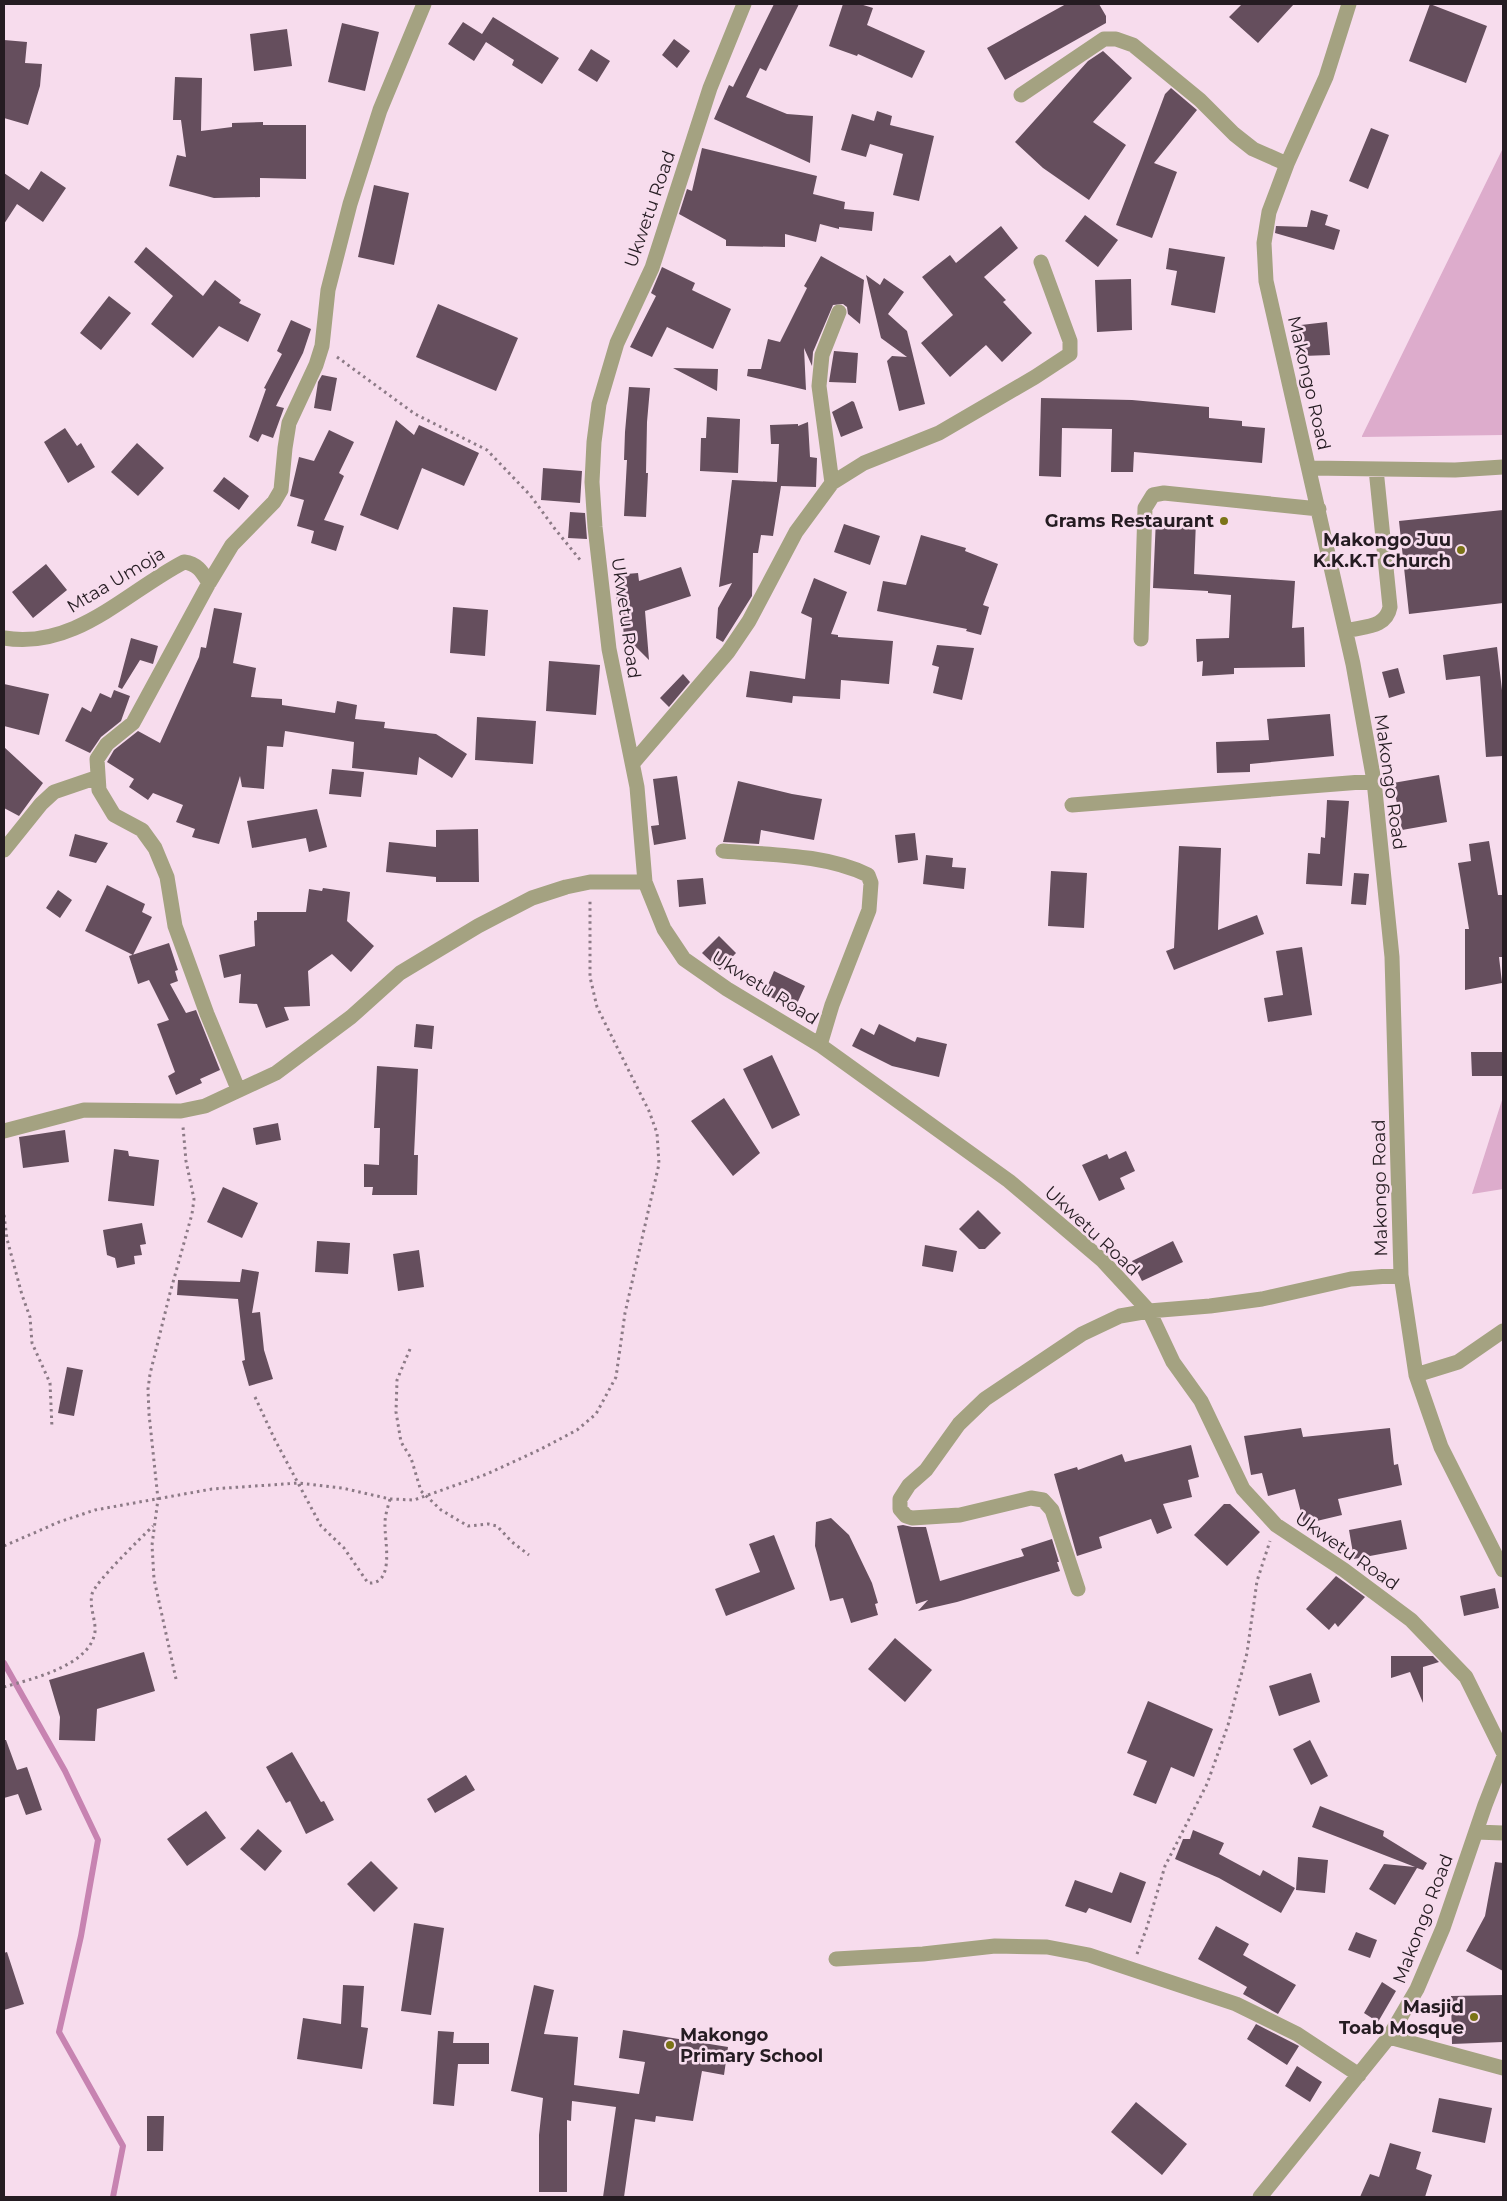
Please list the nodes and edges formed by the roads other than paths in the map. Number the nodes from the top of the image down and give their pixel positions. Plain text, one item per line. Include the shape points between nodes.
1 (424, 4) edge
2 (744, 4) edge
3 (1349, 4) edge
4 (1021, 94) dead end
5 (1286, 164) junction
6 (1041, 262) dead end
7 (839, 312) dead end
8 (1503, 467) edge
9 (1310, 468) junction
10 (1376, 469) junction
11 (832, 483) junction
12 (1319, 509) junction
13 (209, 583) junction
14 (1346, 631) junction
15 (4, 638) edge
16 (1141, 639) dead end
17 (633, 763) junction
18 (98, 777) junction
19 (1374, 781) junction
20 (1072, 805) dead end
21 (4, 850) edge
22 (723, 851) dead end
23 (645, 882) junction
24 (820, 1045) junction
25 (238, 1089) junction
26 (4, 1131) edge
27 (1401, 1275) junction
28 (1149, 1311) junction
29 (1503, 1331) edge
30 (1416, 1375) junction
31 (1503, 1570) edge
32 (1078, 1589) dead end
33 (1503, 1752) edge
34 (1503, 1759) edge
35 (1476, 1832) junction
36 (1503, 1833) edge
37 (836, 1959) dead end
38 (1389, 2037) junction
39 (1503, 2068) edge
40 (1359, 2075) junction
41 (1260, 2197) edge

1 - 13 street via 380,110 350,204 328,290 322,346 289,424 281,490 274,502 232,545
2 - 17 street, Ukwetu Road via 710,88 652,268 617,343 599,404 592,482 595,527 609,649
3 - 5 street, Makongo Road via 1326,77
4 - 5 street via 1104,39 1116,39 1133,45 1253,148
5 - 9 street, Makongo Road via 1270,212 1264,243 1266,281
6 - 11 street via 1070,341 1070,354 939,433 864,463
7 - 11 street via 822,355 819,386
8 - 10 street
9 - 10 street
9 - 12 street, Makongo Road
10 - 14 street via 1390,607 1384,621
11 - 17 street via 796,532 749,621 728,652
12 - 14 street, Makongo Road
12 - 16 street via 1164,493 1153,496 1145,508
13 - 15 street, Mtaa Umoja via 201,569 184,562 84,625 46,638 18,641
13 - 18 street via 133,723 97,759
14 - 19 street, Makongo Road
17 - 23 street, Ukwetu Road
18 - 21 street via 54,792
18 - 25 street via 99,790 114,815 142,830 155,848 167,877 175,926
19 - 20 street
19 - 27 street, Makongo Road via 1392,957
22 - 24 street via 818,860 850,866 868,875 871,883 869,910
23 - 24 street, Ukwetu Road via 664,929 684,959
23 - 25 street via 590,882 532,898 400,973 351,1017 276,1073
24 - 28 street, Ukwetu Road via 1009,1181 1102,1260
25 - 26 street via 205,1106 181,1111 84,1110
27 - 28 street via 1351,1279 1262,1299
27 - 30 street, Makongo Road
28 - 32 street via 1120,1316 1082,1334 985,1399 959,1424 900,1499 900,1509 912,1518 960,1515 1031,1498 1043,1500 1052,1510
28 - 33 street, Ukwetu Road via 1173,1362 1201,1401 1243,1489 1276,1525 1412,1620 1466,1676
29 - 30 street via 1458,1362
30 - 31 street, Makongo Road via 1441,1447
34 - 35 street, Makongo Road
35 - 36 street
35 - 38 street, Makongo Road via 1443,1928 1417,1989
37 - 40 street via 995,1946 1047,1947 1089,1955 1236,2004 1297,2034
38 - 39 street
38 - 40 street, Makongo Road
40 - 41 street, Makongo Road

